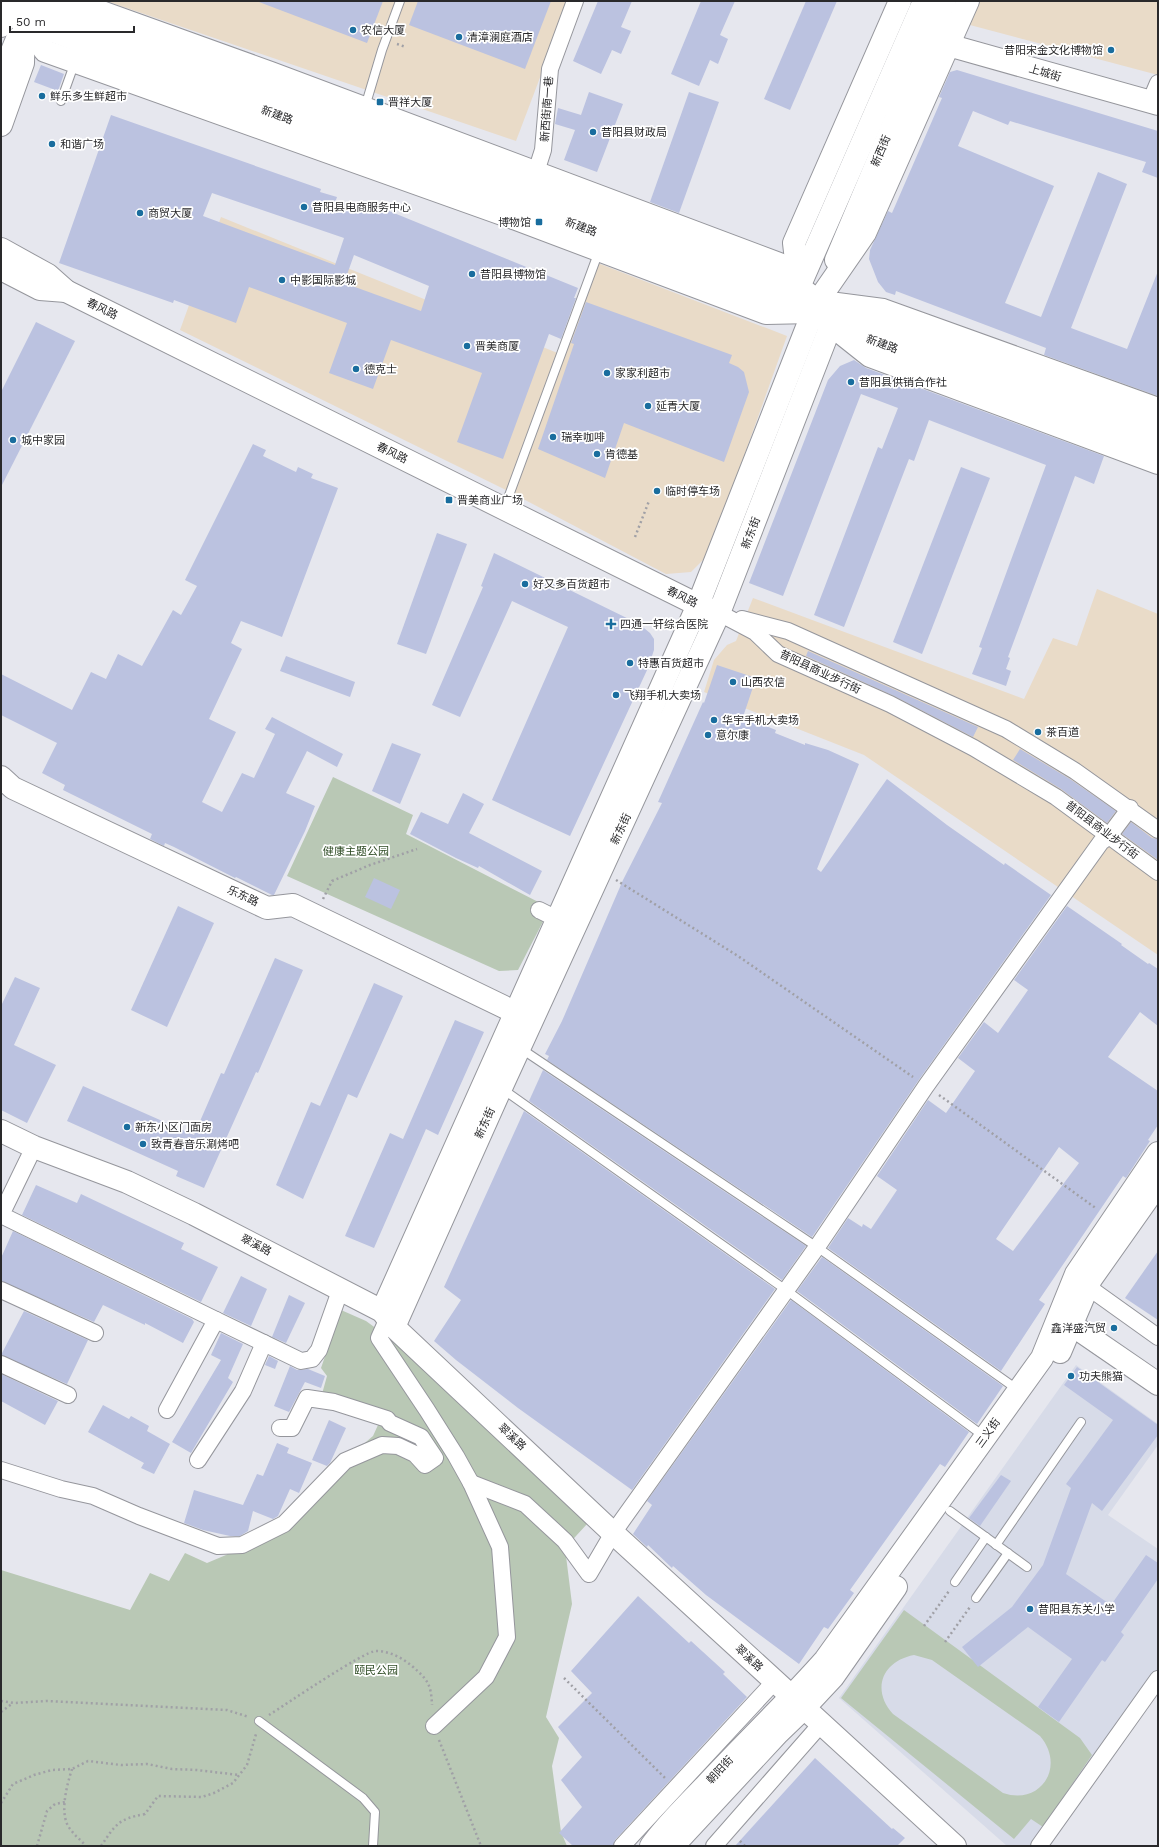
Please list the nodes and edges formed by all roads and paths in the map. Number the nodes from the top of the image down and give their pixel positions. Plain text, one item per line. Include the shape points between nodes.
1 (400, 1) edge
2 (575, 1) edge
3 (900, 1) edge
4 (924, 1) edge
5 (945, 1) edge
6 (968, 1) edge
7 (13, 10) edge
8 (930, 37) junction
9 (76, 62) junction
10 (1, 78) edge
11 (1155, 96) edge
12 (61, 101) dead end
13 (364, 108) junction
14 (1, 125) edge
15 (536, 172) junction
16 (1, 249) edge
17 (599, 250) junction
18 (1, 268) edge
19 (799, 287) junction
20 (66, 291) junction
21 (815, 307) junction
22 (831, 325) junction
23 (1158, 409) edge
24 (1158, 428) edge
25 (1158, 446) edge
26 (1158, 463) edge
27 (649, 501) dead end
28 (504, 509) junction
29 (635, 537) dead end
30 (698, 605) junction
31 (719, 613) junction
32 (1, 777) edge
33 (1130, 808) junction
34 (1158, 830) edge
35 (1110, 836) junction
36 (417, 849) dead end
37 (602, 871) junction
38 (1158, 872) edge
39 (539, 910) dead end
40 (315, 915) junction
41 (559, 920) junction
42 (524, 1017) junction
43 (519, 1047) junction
44 (926, 1086) junction
45 (501, 1088) junction
46 (1, 1132) edge
47 (34, 1148) junction
48 (1158, 1153) edge
49 (1158, 1184) edge
50 (1112, 1220) junction
51 (817, 1247) junction
52 (1088, 1286) junction
53 (341, 1288) junction
54 (1, 1290) edge
55 (786, 1290) junction
56 (388, 1319) junction
57 (216, 1320) junction
58 (1072, 1325) junction
59 (95, 1333) dead end
60 (1158, 1337) edge
61 (264, 1343) junction
62 (1, 1364) edge
63 (1158, 1384) edge
64 (1019, 1391) junction
65 (68, 1395) dead end
66 (167, 1410) dead end
67 (1081, 1422) dead end
68 (280, 1428) dead end
69 (985, 1437) junction
70 (198, 1460) dead end
71 (1, 1470) edge
72 (471, 1483) junction
73 (950, 1511) junction
74 (613, 1533) junction
75 (986, 1537) junction
76 (996, 1545) junction
77 (1008, 1553) junction
78 (1027, 1567) dead end
79 (955, 1582) joint
80 (976, 1598) joint
81 (924, 1626) dead end
82 (945, 1642) dead end
83 (564, 1678) dead end
84 (1158, 1679) edge
85 (775, 1681) junction
86 (1, 1701) edge
87 (14, 1703) junction
88 (798, 1703) junction
89 (1, 1712) edge
90 (260, 1721) junction
91 (821, 1724) junction
92 (434, 1726) junction
93 (72, 1769) junction
94 (240, 1776) junction
95 (676, 1788) junction
96 (65, 1802) junction
97 (1, 1803) edge
98 (37, 1846) edge
99 (86, 1846) edge
100 (101, 1846) edge
101 (373, 1846) edge
102 (481, 1846) edge
103 (622, 1846) edge
104 (651, 1846) edge
105 (673, 1846) edge
106 (714, 1846) edge
107 (955, 1846) edge
108 (1039, 1846) edge

1 - 13 lane
2 - 15 street, 新西街南一巷 via 550,69 543,150
3 - 19 main road via 794,243
4 - 8 main road, 新西街
5 - 8 main road, 新西街
6 - 8 main road
7 - 9 main road via 45,51
7 - 10 main road
7 - 13 main road via 82,5
7 - 14 main road via 23,63
7 - 19 main road, 新建路
7 - 21 main road, 新建路
8 - 11 main road, 上城街
8 - 19 main road, 新西街
8 - 21 main road, 新西街
9 - 12 lane
9 - 17 main road
13 - 15 main road
15 - 19 main road via 782,265
16 - 20 main road, 春风路 via 48,275
17 - 21 main road via 766,313
17 - 28 lane
18 - 20 main road, 春风路 via 40,289
19 - 21 main road, 新建路
20 - 28 main road, 春风路
21 - 22 main road, 新建路
21 - 23 main road via 883,310
21 - 24 main road, 新建路
21 - 30 main road, 新东街
22 - 25 main road, 新建路
22 - 26 main road via 870,356
22 - 31 main road, 新东街
27 - 29 path
28 - 30 main road, 春风路
30 - 31 main road, 春风路
30 - 41 main road, 新东街
31 - 33 street via 788,631 1006,729 1076,771
31 - 35 street, 昔阳县商业步行街 via 755,632 778,654 890,704 974,748 1056,797
31 - 37 main road, 新东街
32 - 40 main road, 乐东路 via 13,788 268,908 293,904
33 - 34 street
33 - 35 street
35 - 38 street, 昔阳县商业步行街
35 - 44 street via 1101,842
36 - 40 path via 332,881
37 - 42 main road, 新东街
37 - 44 path via 738,956
39 - 41 street
40 - 42 main road, 乐东路
41 - 42 main road, 新东街
42 - 43 main road, 新东街
42 - 56 main road, 新东街
43 - 45 main road, 新东街
43 - 51 lane
44 - 50 path
44 - 51 street
45 - 55 lane
45 - 56 main road, 新东街
46 - 47 main road, 翠溪路
47 - 53 main road, 翠溪路 via 127,1182
47 - 57 street via 1,1214
48 - 50 main road, 三义街
49 - 52 main road, 三义街
50 - 64 main road, 三义街 via 1076,1274 1042,1358
51 - 55 street
51 - 64 lane
52 - 58 main road, 三义街
52 - 60 street
53 - 56 main road, 翠溪路
53 - 61 street via 320,1350 312,1359 301,1361
54 - 59 street
55 - 69 lane
55 - 74 street
56 - 72 street via 379,1338
56 - 74 main road, 翠溪路
57 - 61 street
57 - 66 street
58 - 63 main road
58 - 73 main road, 三义街 via 1054,1364
61 - 70 street via 243,1391
62 - 65 street
64 - 69 main road, 三义街
67 - 76 lane
68 - 71 street via 292,1428 307,1398 334,1402 387,1419 390,1423 421,1437 435,1458 425,1465 415,1454 398,1446 382,1445 345,1461 284,1524 242,1545 218,1546 92,1496 61,1490
69 - 88 main road, 三义街 via 825,1660
72 - 74 street via 525,1504 565,1541 589,1574
72 - 92 street via 500,1547 507,1637 486,1677
73 - 75 lane
73 - 88 main road, 三义街 via 833,1677
74 - 85 main road, 翠溪路
75 - 76 lane
75 - 79 lane
76 - 77 lane
77 - 78 lane
77 - 80 lane
79 - 81 path
80 - 82 path
83 - 95 path
84 - 108 street
85 - 88 main road, 翠溪路
85 - 95 street
86 - 87 path
87 - 89 path
87 - 90 path via 47,1701 227,1710
88 - 91 main road, 翠溪路
88 - 104 main road, 朝阳街 via 740,1749
88 - 105 main road, 朝阳街 via 778,1733
90 - 92 path via 358,1658 375,1651 400,1656 431,1687
90 - 94 path
90 - 101 lane via 362,1798 375,1812
91 - 106 street
91 - 107 main road, 翠溪路
92 - 102 path
93 - 94 path via 88,1761 121,1765 147,1764 172,1770 197,1770
93 - 96 path via 66,1786
93 - 97 path via 40,1773 13,1784
94 - 100 path via 233,1783 202,1797 158,1796 145,1814 131,1816 117,1823
95 - 103 street
96 - 98 path via 55,1804 47,1811
96 - 99 path via 70,1829

